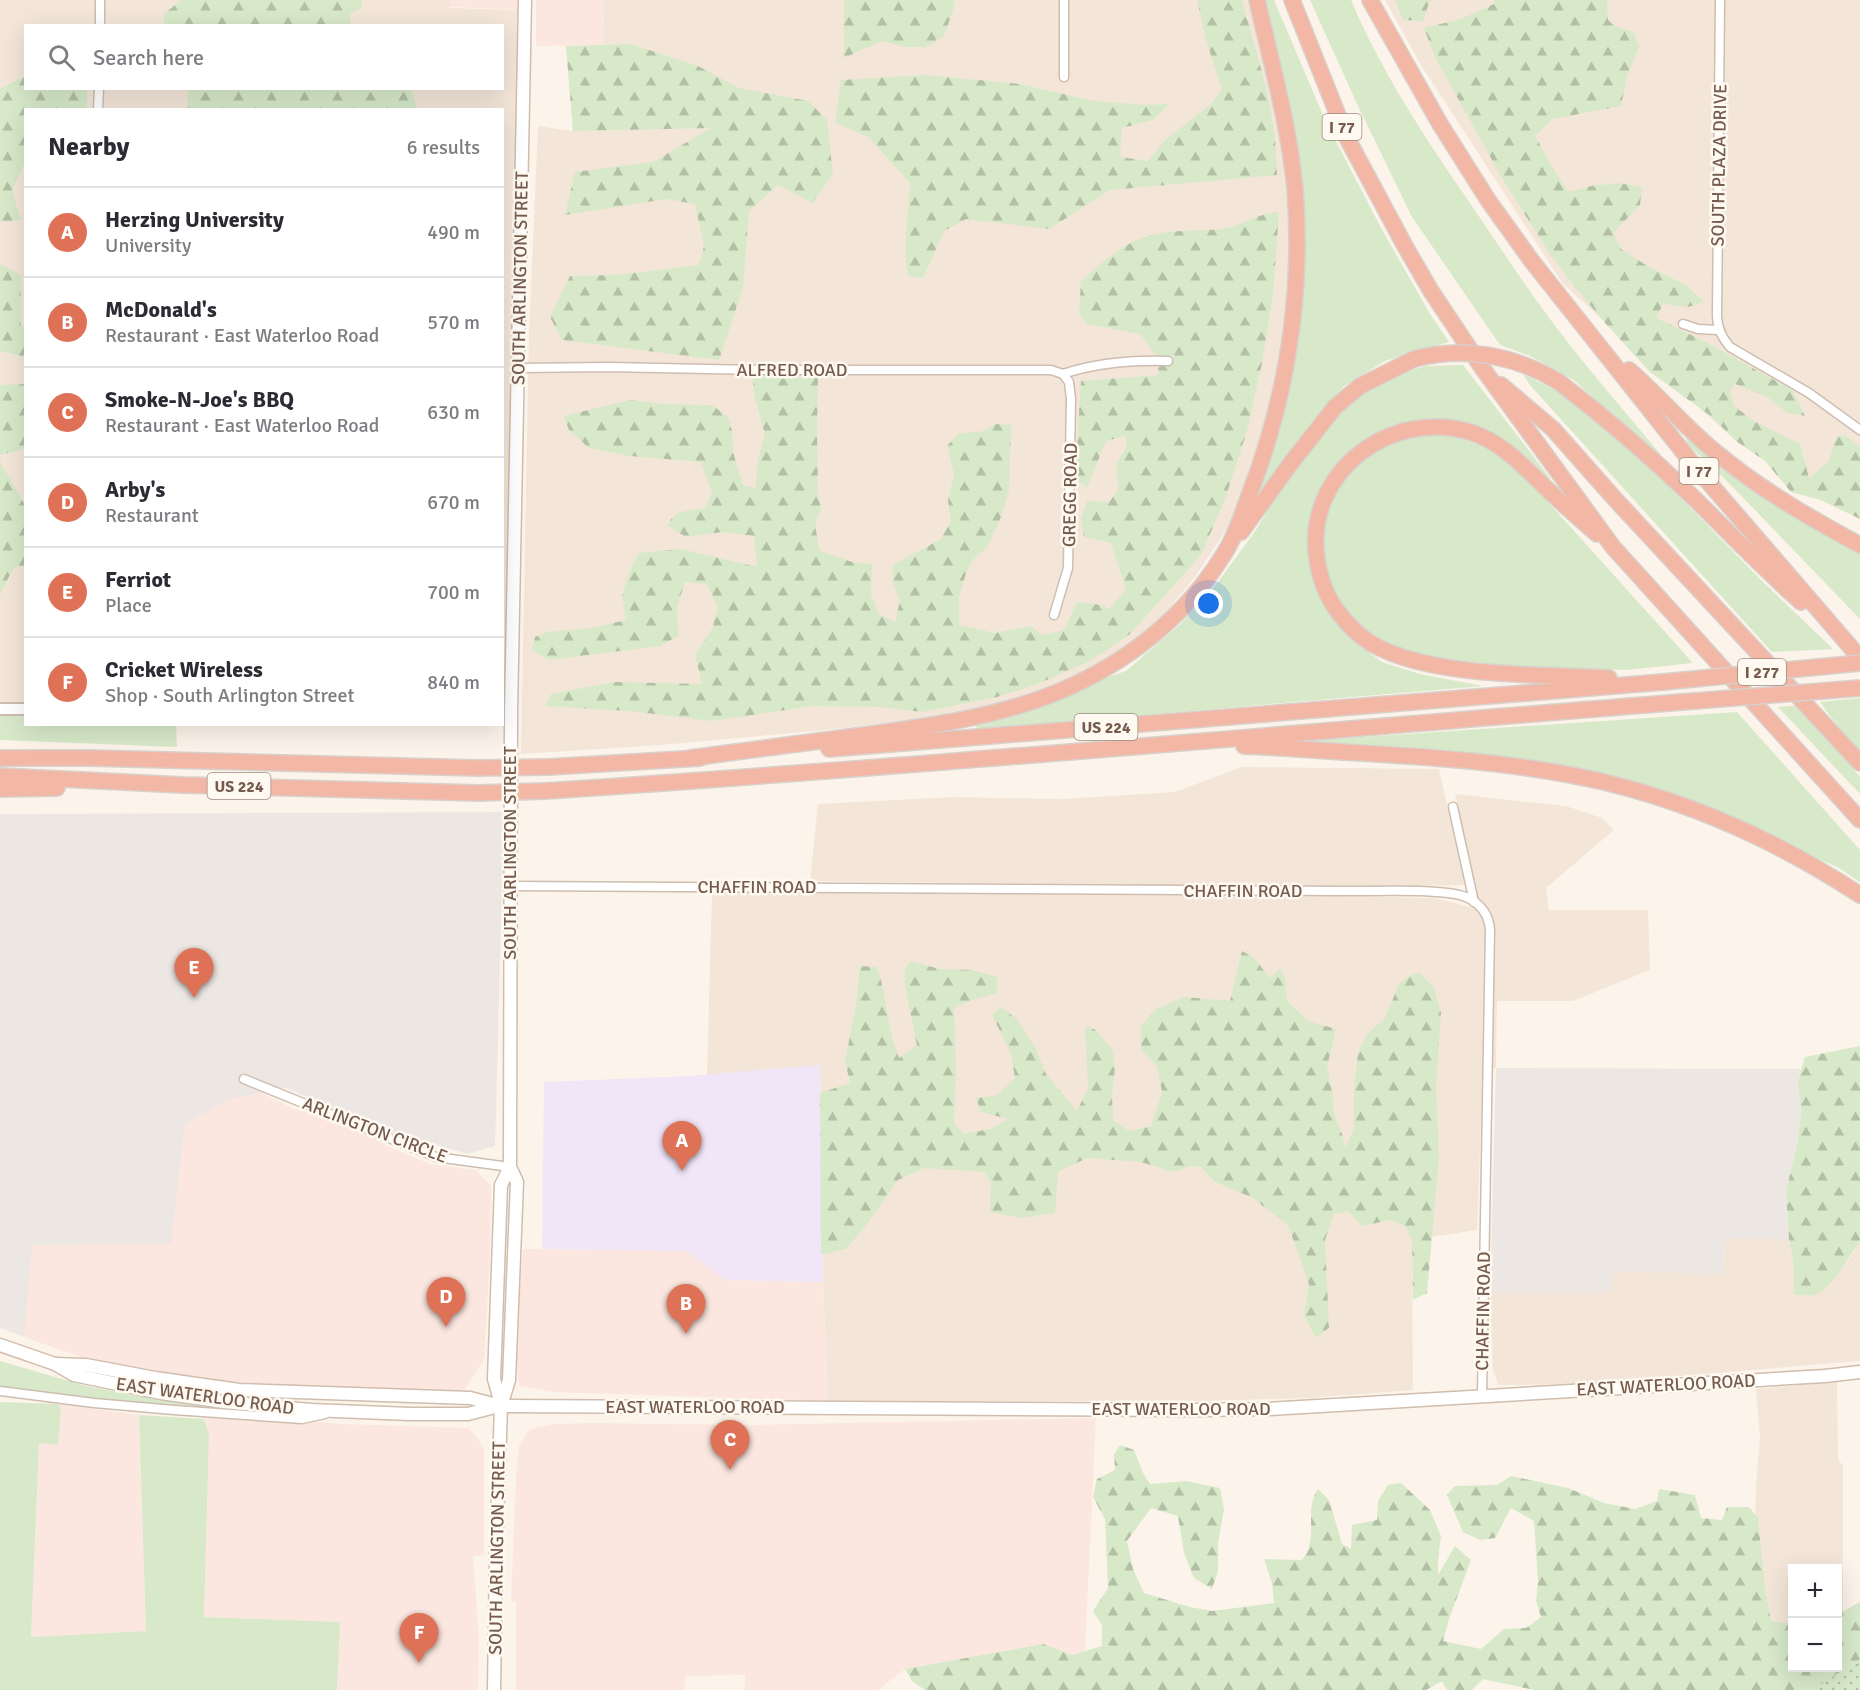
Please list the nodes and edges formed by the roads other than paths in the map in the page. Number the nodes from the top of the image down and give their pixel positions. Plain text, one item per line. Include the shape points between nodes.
1 (100, 0) edge
2 (525, 0) edge
3 (1064, 0) edge
4 (1257, 0) edge
5 (1292, 0) edge
6 (1370, 0) edge
7 (1720, 0) edge
8 (100, 24) edge
9 (1064, 77) dead end
10 (99, 90) edge
11 (98, 108) edge
12 (1683, 324) dead end
13 (1719, 330) junction
14 (1596, 343) junction
15 (1168, 361) dead end
16 (519, 368) junction
17 (1483, 369) junction
18 (1064, 375) junction
19 (1860, 430) edge
20 (1860, 545) edge
21 (1613, 547) junction
22 (1224, 555) junction
23 (1054, 615) dead end
24 (1842, 637) junction
25 (1860, 657) edge
26 (1860, 663) edge
27 (1663, 682) junction
28 (1860, 688) edge
29 (0, 709) edge
30 (24, 709) edge
31 (507, 711) edge
32 (1168, 745) junction
33 (0, 748) edge
34 (0, 758) edge
35 (90, 758) junction
36 (690, 758) junction
37 (1860, 763) edge
38 (0, 776) edge
39 (183, 785) junction
40 (0, 789) edge
41 (1453, 807) dead end
42 (1860, 820) edge
43 (510, 886) junction
44 (1860, 895) edge
45 (1474, 902) junction
46 (244, 1079) dead end
47 (510, 1167) junction
48 (0, 1345) edge
49 (55, 1364) junction
50 (1860, 1372) edge
51 (0, 1391) edge
52 (1482, 1396) junction
53 (501, 1406) junction
54 (336, 1411) junction
55 (494, 1690) edge

1 - 8 street
2 - 16 main road, SOUTH ARLINGTON STREET
3 - 9 street
4 - 22 highway via 1289,143 1296,218 1296,284 1286,370 1274,421
5 - 17 highway, I 77 via 1347,138 1431,291
6 - 14 highway, I 77 via 1483,193
7 - 13 street, SOUTH PLAZA DRIVE
10 - 11 street
12 - 13 street
13 - 19 street via 1730,347 1809,393
14 - 20 highway via 1738,470 1788,505
14 - 24 highway, I 77 via 1692,463
15 - 18 street via 1098,365
16 - 18 street, ALFRED ROAD via 1051,370
16 - 31 main road, SOUTH ARLINGTON STREET
17 - 21 highway, I 77
17 - 37 highway via 1553,429
18 - 23 street, GREGG ROAD via 1071,399 1070,539 1067,575
21 - 27 highway via 1502,448 1473,433 1440,427 1392,434 1355,457 1328,491 1319,513 1316,541 1321,580 1335,608 1358,634 1389,652 1423,662 1483,671
21 - 42 highway, I 77
22 - 24 highway, bridge via 1335,408 1360,386 1414,358 1450,352 1488,355 1524,364 1558,382 1600,414 1758,564
22 - 36 highway via 1179,612 1146,641 1111,666 1055,693 943,723
24 - 25 highway, I 77
26 - 27 highway, I 277, bridge
27 - 36 highway, US 224
28 - 32 highway, US 224, bridge
29 - 30 street
31 - 43 main road, SOUTH ARLINGTON STREET
32 - 39 highway, US 224, bridge via 545,791 478,793
32 - 44 highway via 1434,757 1603,782 1662,798 1736,826 1805,860
33 - 35 highway
34 - 35 highway, US 224
35 - 36 highway, US 224, bridge via 477,768
38 - 39 highway, US 224
39 - 40 highway
41 - 45 street
43 - 45 street, CHAFFIN ROAD via 1410,892 1460,895
43 - 47 main road, SOUTH ARLINGTON STREET
45 - 52 street, CHAFFIN ROAD via 1488,916 1491,945
46 - 47 street, ARLINGTON CIRCLE via 436,1157
47 - 53 main road, SOUTH ARLINGTON STREET via 517,1182 512,1331 509,1380
48 - 49 main road, EAST WATERLOO ROAD
49 - 53 main road, EAST WATERLOO ROAD via 86,1365 239,1390 470,1398
49 - 54 main road, EAST WATERLOO ROAD via 74,1375 161,1393
50 - 52 main road, EAST WATERLOO ROAD
51 - 54 street via 94,1403 302,1419
52 - 53 main road, EAST WATERLOO ROAD via 1196,1410
53 - 54 main road, EAST WATERLOO ROAD via 468,1414
53 - 55 main road, SOUTH ARLINGTON STREET

